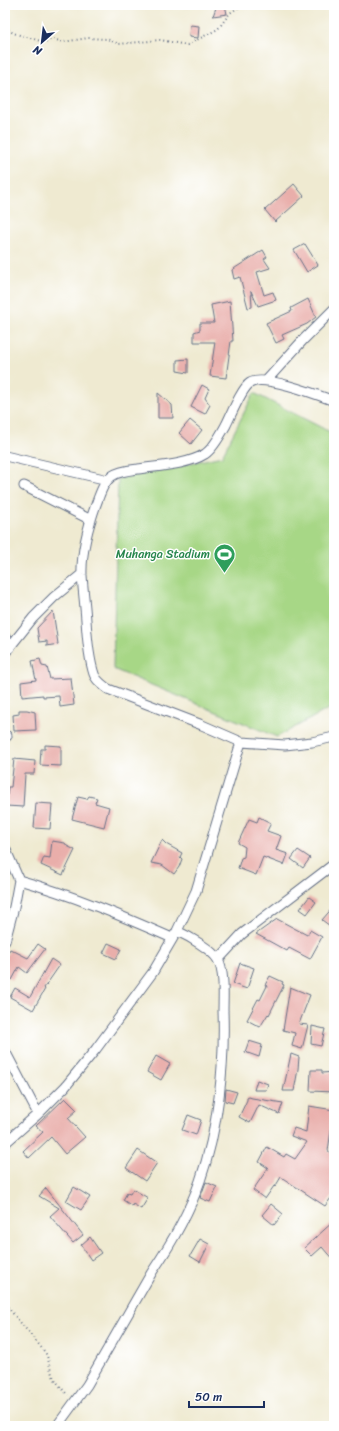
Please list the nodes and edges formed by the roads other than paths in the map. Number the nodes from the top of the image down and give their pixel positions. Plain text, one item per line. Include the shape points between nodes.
1 (334, 309) edge
2 (266, 381) junction
3 (334, 401) edge
4 (5, 456) edge
5 (108, 480) junction
6 (24, 486) dead end
7 (91, 520) junction
8 (82, 574) junction
9 (5, 637) edge
10 (7, 650) edge
11 (334, 737) edge
12 (242, 742) junction
13 (5, 848) edge
14 (334, 864) edge
15 (19, 880) junction
16 (174, 935) junction
17 (5, 941) edge
18 (218, 960) junction
19 (5, 1051) edge
20 (38, 1114) junction
21 (5, 1143) edge
22 (56, 1426) edge

1 - 2 street
2 - 3 street
2 - 5 street via 250,383 244,390 222,433 205,454 193,460 128,470 113,475
4 - 5 street
5 - 7 street via 103,486
6 - 7 street
7 - 8 street via 85,542
8 - 10 street via 33,618
8 - 12 street via 88,638 94,675 99,682 108,689
9 - 10 street
11 - 12 street via 285,745
12 - 16 street via 201,877
13 - 15 street
14 - 18 street via 242,934
15 - 16 street
15 - 17 street
16 - 18 street via 202,945
16 - 20 street via 153,972 96,1049 65,1087
18 - 22 street via 222,974 223,1057 213,1132 200,1181 173,1239 98,1367
19 - 20 street
20 - 21 street

